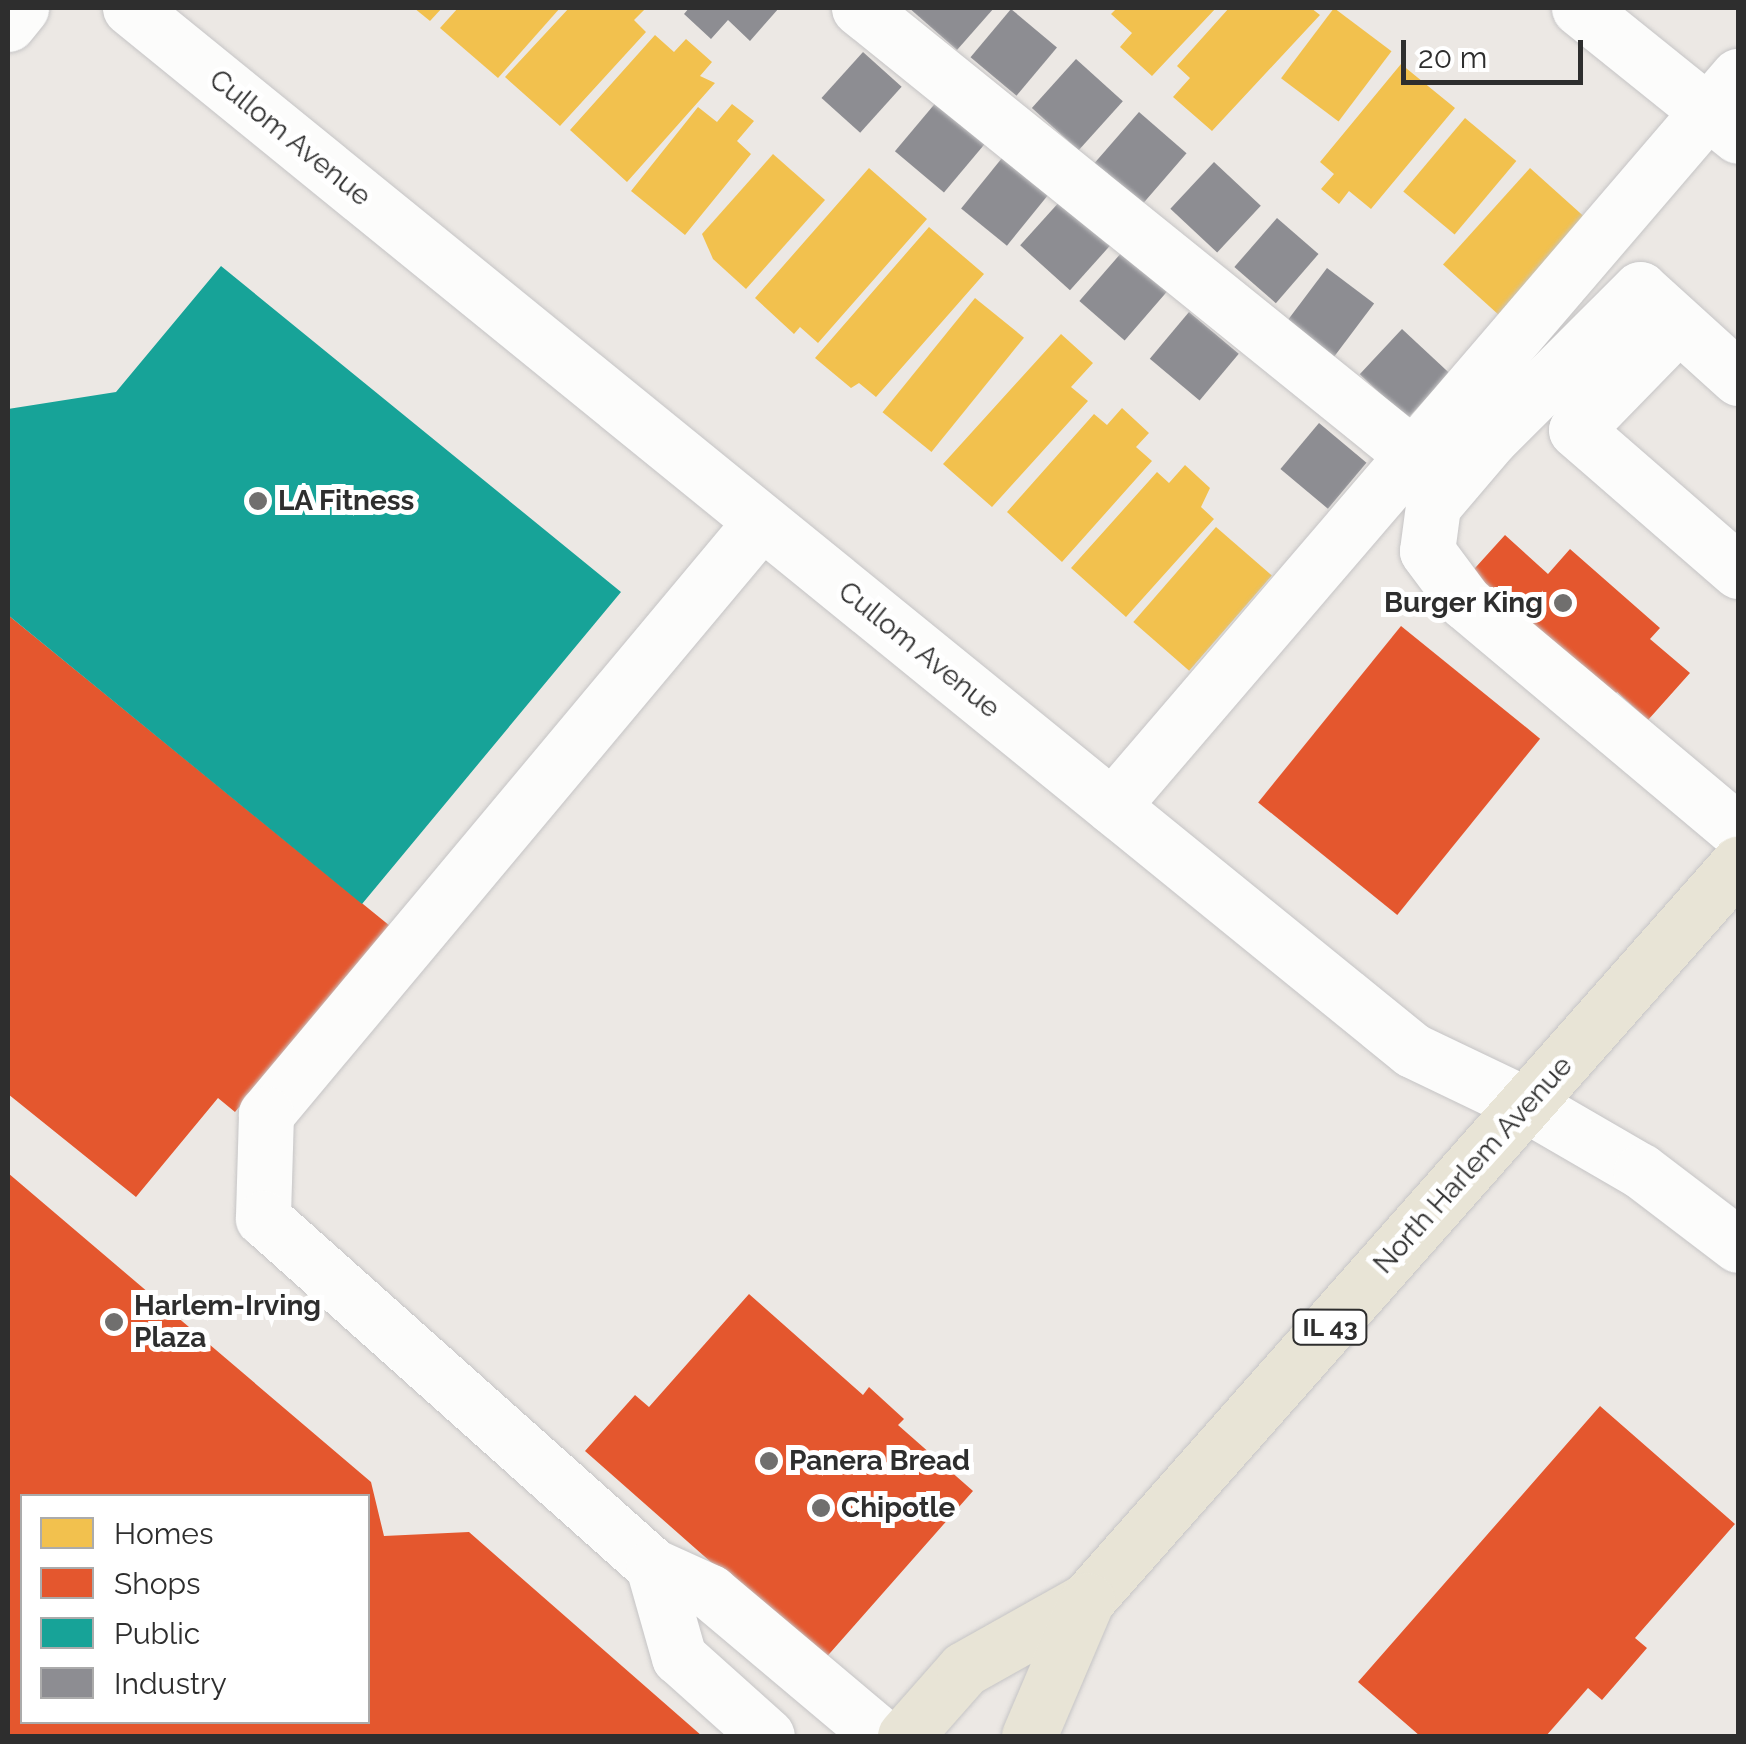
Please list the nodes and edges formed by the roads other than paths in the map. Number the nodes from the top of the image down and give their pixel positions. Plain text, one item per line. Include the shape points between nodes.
1 (22, 8) edge
2 (130, 8) edge
3 (859, 8) edge
4 (1579, 8) edge
5 (8, 24) edge
6 (1728, 108) edge
7 (1678, 325) junction
8 (1738, 378) edge
9 (1414, 456) junction
10 (762, 522) junction
11 (1738, 571) edge
12 (1112, 806) junction
13 (1738, 831) edge
14 (1738, 864) edge
15 (1527, 1105) junction
16 (1738, 1245) edge
17 (653, 1566) junction
18 (1087, 1600) junction
19 (767, 1736) edge
20 (882, 1736) edge
21 (904, 1736) edge
22 (1029, 1736) edge

1 - 5 street
2 - 10 street, Cullom Avenue
3 - 9 street
4 - 6 street
6 - 9 street
7 - 8 street
7 - 11 street via 1576,430
7 - 13 street via 1640,290 1490,439 1434,506 1426,551 1465,602
9 - 12 street
10 - 12 street, Cullom Avenue
10 - 17 street via 266,1114 264,1218
12 - 15 street, Cullom Avenue via 1412,1050
14 - 15 main road, North Harlem Avenue / IL 43
15 - 16 street, Cullom Avenue via 1642,1170
15 - 18 main road, North Harlem Avenue / IL 43
17 - 19 street via 679,1657
17 - 20 street via 710,1592
18 - 21 main road, North Harlem Avenue / IL 43 via 964,1669
18 - 22 main road, North Harlem Avenue / IL 43

